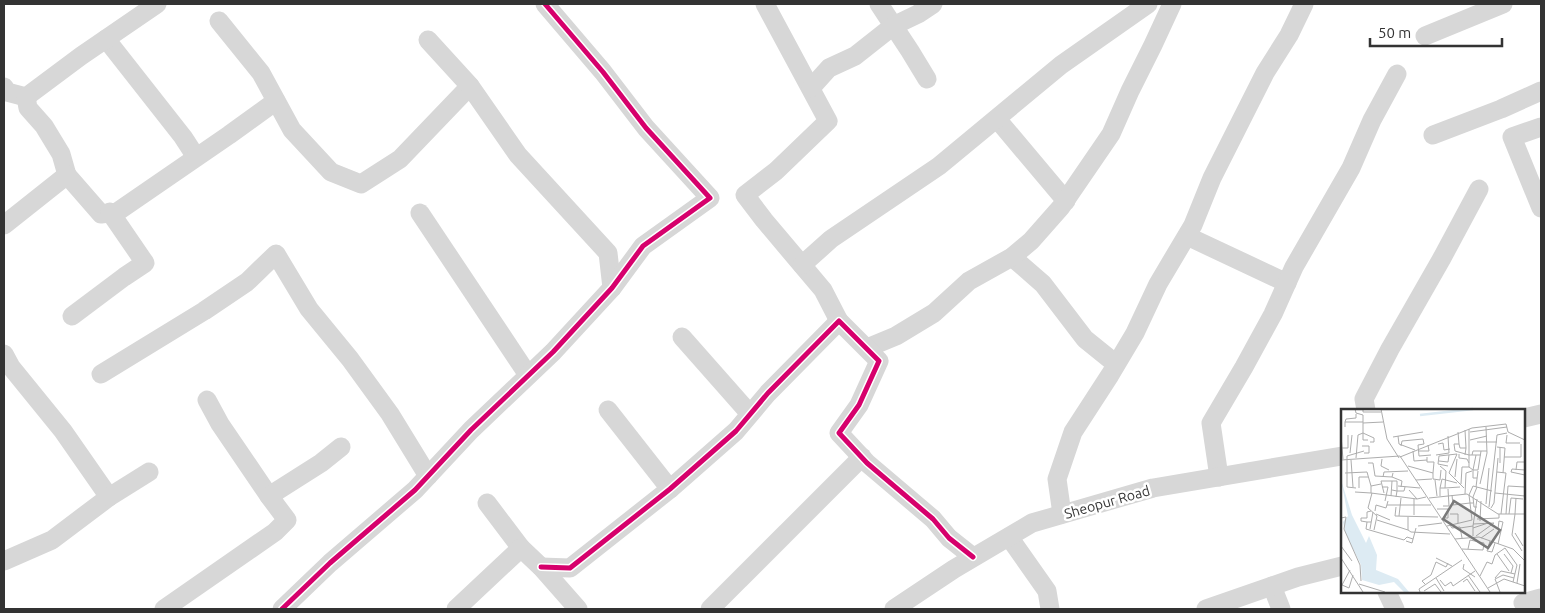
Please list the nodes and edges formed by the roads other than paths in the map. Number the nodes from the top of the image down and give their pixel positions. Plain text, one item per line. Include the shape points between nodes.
1 (158, 4) edge
2 (545, 4) edge
3 (765, 4) edge
4 (878, 4) edge
5 (933, 4) edge
6 (1148, 4) edge
7 (1172, 4) edge
8 (1304, 4) edge
9 (1494, 5) edge
10 (219, 22) dead end
11 (893, 26) junction
12 (1425, 36) dead end
13 (106, 39) junction
14 (428, 40) dead end
15 (1397, 74) dead end
16 (927, 79) dead end
17 (4, 86) edge
18 (470, 86) junction
19 (811, 88) junction
20 (1541, 91) edge
21 (26, 97) junction
22 (276, 101) junction
23 (997, 119) junction
24 (1541, 127) edge
25 (1433, 135) dead end
26 (196, 157) junction
27 (67, 175) junction
28 (1479, 189) dead end
29 (1066, 201) junction
30 (1541, 208) edge
31 (110, 212) junction
32 (420, 213) dead end
33 (4, 225) edge
34 (1187, 236) junction
35 (1012, 257) junction
36 (802, 264) junction
37 (1287, 283) junction
38 (612, 288) junction
39 (72, 316) dead end
40 (839, 321) junction
41 (682, 337) dead end
42 (867, 348) junction
43 (4, 354) edge
44 (1116, 364) junction
45 (101, 374) dead end
46 (528, 375) junction
47 (207, 400) dead end
48 (1366, 409) edge
49 (608, 410) dead end
50 (750, 414) junction
51 (1541, 414) edge
52 (1525, 418) edge
53 (341, 447) dead end
54 (1341, 456) edge
55 (862, 458) junction
56 (149, 472) dead end
57 (428, 476) junction
58 (1219, 477) junction
59 (670, 489) junction
60 (269, 496) junction
61 (109, 497) junction
62 (487, 503) dead end
63 (1062, 514) junction
64 (1009, 537) junction
65 (520, 548) junction
66 (973, 558) junction
67 (4, 561) edge
68 (1341, 566) edge
69 (541, 567) junction
70 (1272, 586) junction
71 (1387, 593) edge
72 (1541, 598) edge
73 (1522, 601) edge
74 (164, 609) edge
75 (282, 609) edge
76 (456, 609) edge
77 (578, 609) edge
78 (710, 609) edge
79 (894, 609) edge
80 (1050, 609) edge
81 (1206, 609) edge
82 (1281, 609) edge
83 (1395, 609) edge

1 - 13 street
2 - 38 street via 646,128 710,198 643,246
3 - 19 street
4 - 11 street
5 - 11 street
6 - 23 street via 1060,65
7 - 29 street via 1111,134
8 - 34 street via 1265,72
9 - 12 street
10 - 22 street via 261,73
11 - 16 street
11 - 19 street via 855,56 829,68
13 - 21 street
13 - 26 street
14 - 18 street
15 - 37 street via 1351,168
17 - 21 street via 7,92
18 - 22 street via 400,160 361,184 331,172 292,130
18 - 38 street via 518,155 608,253
19 - 36 street via 828,121 776,171 745,194
20 - 25 street
21 - 27 street via 28,108 62,154
22 - 26 street
23 - 29 street
23 - 36 street via 939,166 831,239
24 - 30 street via 1512,137
26 - 31 street via 117,212
27 - 31 street via 101,214
27 - 33 street
28 - 48 street via 1390,348 1364,400
29 - 35 street via 1031,241
31 - 39 street via 145,264
32 - 46 street
34 - 37 street
34 - 44 street
35 - 42 street via 969,281 934,313 896,336
35 - 44 street via 1043,284 1085,339
36 - 40 street via 823,290
37 - 58 street via 1211,423
38 - 46 street
40 - 42 street
40 - 50 street
41 - 50 street
42 - 55 street via 879,361 859,405 839,432
43 - 61 street
44 - 63 street via 1073,432 1057,479
45 - 57 street via 204,312 247,282 276,254 310,309 390,414
46 - 57 street
47 - 60 street
49 - 59 street
50 - 59 street via 736,431
51 - 52 street
53 - 60 street
54 - 58 street, Sheopur Road
55 - 66 street
55 - 78 street
56 - 61 street
57 - 75 street
58 - 63 street, Sheopur Road via 1153,488
59 - 69 street via 570,568
60 - 74 street via 287,520 275,532
61 - 67 street via 52,540
62 - 65 street
63 - 64 street, Sheopur Road via 1032,523
64 - 66 street, Sheopur Road
64 - 80 street via 1047,591
65 - 69 street
65 - 76 street
66 - 79 street, Sheopur Road
68 - 70 street
69 - 77 street
70 - 81 street
70 - 82 street
71 - 83 street
72 - 73 street

